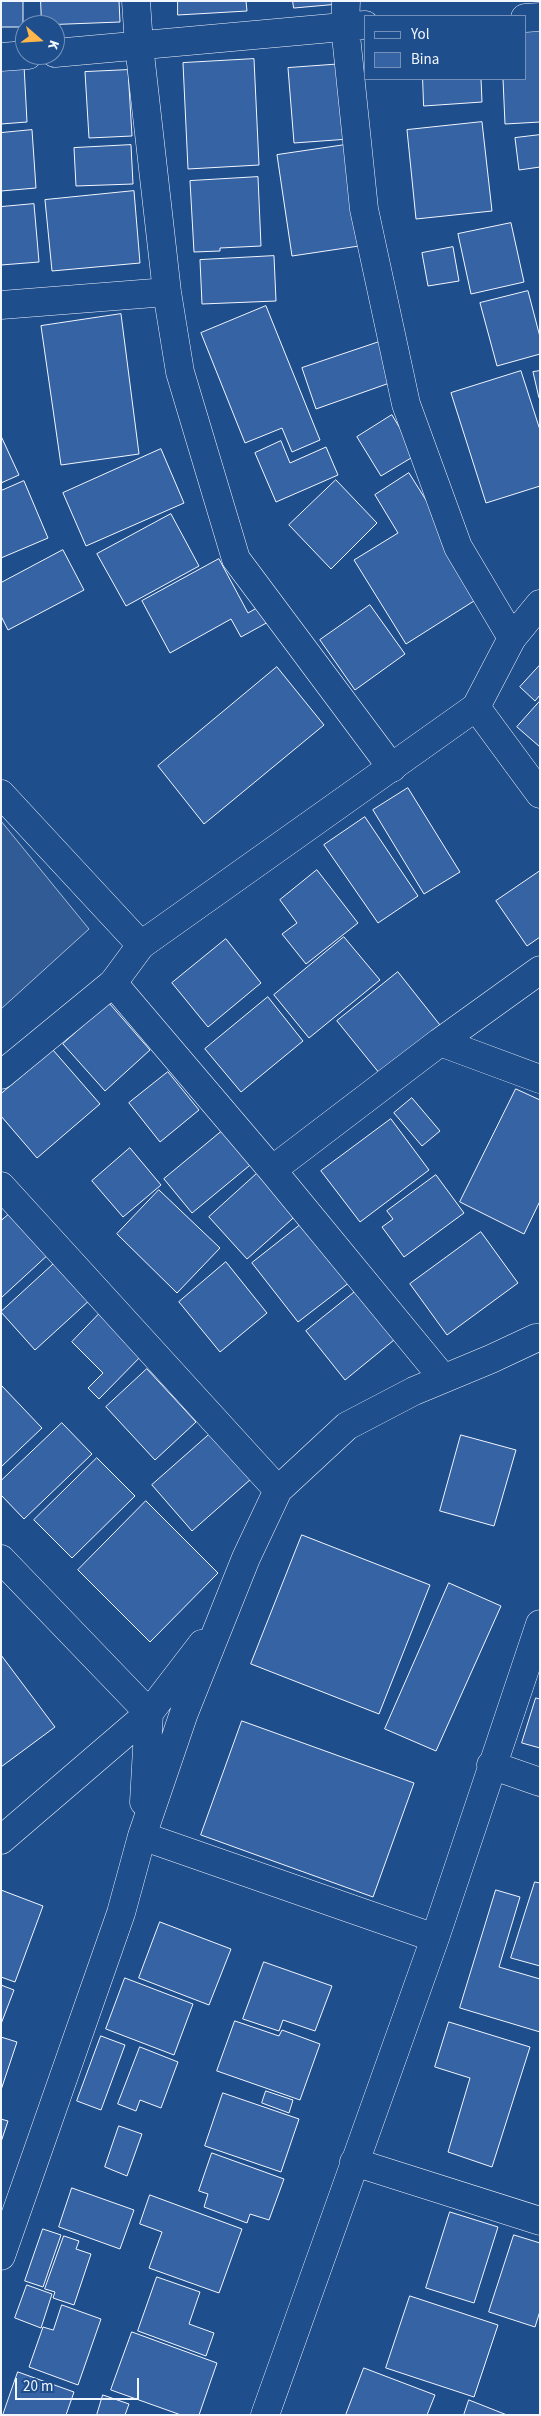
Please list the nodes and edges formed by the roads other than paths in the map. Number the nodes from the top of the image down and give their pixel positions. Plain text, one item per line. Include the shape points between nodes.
1 (136, 1) edge
2 (540, 17) edge
3 (352, 18) edge
4 (526, 18) edge
5 (139, 45) junction
6 (65, 52) edge
7 (15, 56) edge
8 (1, 58) edge
9 (167, 292) junction
10 (1, 304) edge
11 (540, 604) edge
12 (512, 638) junction
13 (476, 707) junction
14 (392, 768) junction
15 (1, 794) edge
16 (540, 794) edge
17 (141, 945) junction
18 (540, 970) edge
19 (113, 983) junction
20 (440, 1042) junction
21 (1, 1076) edge
22 (540, 1079) edge
23 (272, 1170) junction
24 (1, 1186) edge
25 (539, 1332) edge
26 (443, 1378) junction
27 (278, 1490) junction
28 (1, 1559) edge
29 (222, 1616) junction
30 (540, 1624) edge
31 (149, 1713) junction
32 (491, 1765) junction
33 (540, 1782) edge
34 (142, 1836) junction
35 (1, 1840) edge
36 (435, 1938) junction
37 (354, 2162) junction
38 (540, 2221) edge
39 (1, 2256) edge
40 (265, 2415) edge

1 - 5 street
2 - 4 street
3 - 5 street
3 - 12 street via 364,209 406,404 458,547
5 - 6 street
5 - 9 street
7 - 8 street
9 - 10 street
9 - 14 street via 180,372 236,559
11 - 12 street
12 - 13 street
13 - 14 street
13 - 16 street
14 - 17 street
15 - 17 street
17 - 19 street
18 - 20 street
19 - 21 street
19 - 23 street
20 - 22 street
20 - 23 street
23 - 26 street
24 - 27 street
25 - 26 street via 492,1359
26 - 27 street via 347,1426
27 - 29 street
28 - 31 street
29 - 31 street
29 - 34 street via 184,1713
30 - 32 street
31 - 34 street
31 - 35 street
32 - 33 street
32 - 36 street
34 - 36 street
34 - 39 street via 121,1913
36 - 37 street
37 - 38 street
37 - 40 street

